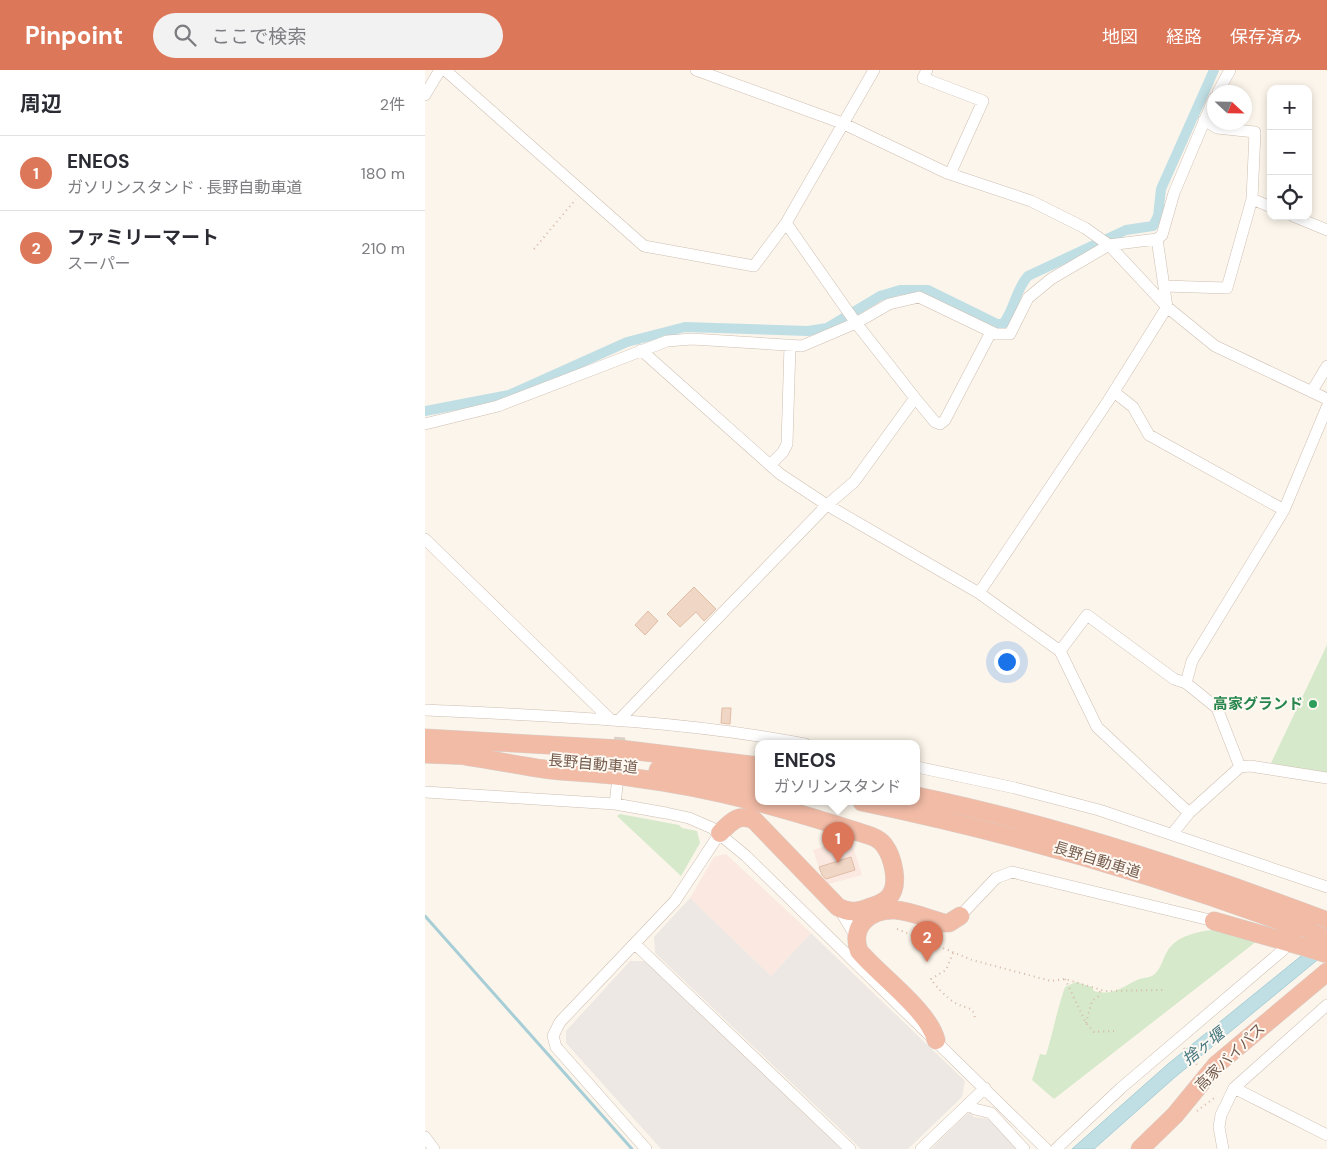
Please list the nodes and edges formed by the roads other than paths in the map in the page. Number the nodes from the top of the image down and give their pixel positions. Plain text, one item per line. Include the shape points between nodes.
1 (440, 70) edge
2 (445, 70) edge
3 (696, 70) edge
4 (873, 70) edge
5 (927, 70) edge
6 (1230, 70) edge
7 (1222, 85) edge
8 (425, 95) edge
9 (1207, 114) edge
10 (1204, 120) junction
11 (841, 123) junction
12 (950, 174) junction
13 (1252, 199) junction
14 (1267, 205) edge
15 (1303, 220) edge
16 (786, 223) junction
17 (1327, 230) edge
18 (1157, 240) junction
19 (1109, 244) junction
20 (1164, 286) junction
21 (1167, 307) junction
22 (856, 323) junction
23 (991, 332) junction
24 (790, 345) junction
25 (641, 350) junction
26 (1327, 366) edge
27 (1312, 391) junction
28 (1114, 392) junction
29 (915, 398) junction
30 (1327, 399) edge
31 (1327, 407) edge
32 (425, 424) edge
33 (770, 466) junction
34 (827, 505) junction
35 (1284, 510) junction
36 (425, 539) edge
37 (979, 593) junction
38 (1060, 651) junction
39 (1186, 683) junction
40 (425, 710) edge
41 (615, 720) junction
42 (620, 733) tunnel mouth
43 (425, 738) edge
44 (779, 740) edge
45 (425, 754) edge
46 (465, 756) junction
47 (755, 766) edge
48 (920, 767) edge
49 (1240, 767) junction
50 (1327, 778) edge
51 (755, 783) edge
52 (617, 786) tunnel mouth
53 (425, 792) edge
54 (920, 797) edge
55 (755, 801) edge
56 (615, 804) junction
57 (769, 805) edge
58 (876, 805) edge
59 (1189, 813) junction
60 (1173, 833) junction
61 (721, 834) junction
62 (1327, 887) edge
63 (893, 891) junction
64 (838, 907) junction
65 (908, 913) junction
66 (960, 916) joint
67 (1213, 921) joint
68 (1327, 921) edge
69 (1320, 936) edge
70 (856, 937) junction
71 (635, 944) junction
72 (1290, 947) junction
73 (1327, 954) edge
74 (1327, 972) edge
75 (1327, 1005) edge
76 (936, 1040) junction
77 (985, 1088) junction
78 (1234, 1088) junction
79 (968, 1104) junction
80 (1327, 1135) edge
81 (425, 1138) edge
82 (434, 1149) edge
83 (646, 1149) edge
84 (850, 1149) edge
85 (921, 1149) edge
86 (1023, 1149) edge
87 (1046, 1149) edge
88 (1056, 1149) edge
89 (1140, 1149) edge
90 (1223, 1149) edge

1 - 8 street
2 - 16 street via 644,246 754,266
3 - 11 street
4 - 11 street
5 - 12 street via 923,78 983,101
6 - 7 street
9 - 10 street
10 - 13 street via 1217,128 1255,132
10 - 18 street via 1174,193 1162,236
11 - 12 street
11 - 16 street
12 - 19 street via 1031,201
13 - 14 street
13 - 20 street via 1227,288
15 - 17 street
16 - 22 street
18 - 19 street
18 - 20 street
19 - 21 street
19 - 23 street via 1028,298 1010,334
20 - 21 street
21 - 27 street via 1215,346
21 - 28 street
22 - 23 street via 889,304 919,297
22 - 24 street via 802,346
22 - 29 street
23 - 29 street via 945,420 940,424 935,422
24 - 25 street via 692,338 667,341
24 - 33 street via 787,444
25 - 32 street via 498,406
25 - 33 street
26 - 27 street
27 - 30 street
28 - 35 street via 1133,407 1149,435
28 - 37 street
29 - 34 street via 854,482
31 - 35 street
33 - 34 street
34 - 37 street
34 - 41 street
35 - 39 street via 1192,661
36 - 41 street
37 - 38 street
38 - 39 street via 1087,615 1174,679
38 - 59 street via 1097,727
39 - 49 street via 1217,708
40 - 41 street
41 - 42 street
41 - 44 street
43 - 47 highway, 長野自動車道 via 621,749
45 - 46 highway, 長野自動車道
46 - 51 highway, 長野自動車道 via 620,766
46 - 55 highway via 688,786
48 - 60 street via 1099,810
49 - 50 street
49 - 59 street
52 - 56 street
53 - 56 street
54 - 68 highway, 長野自動車道 via 1112,846
56 - 61 street via 689,818
57 - 63 highway via 851,829 884,845 895,878
58 - 69 highway, 長野自動車道 via 1098,859 1204,893
59 - 60 street
60 - 62 street
61 - 64 highway via 737,818 742,816 754,820
61 - 71 street via 675,901
61 - 76 street
63 - 64 highway via 885,900 859,911
63 - 65 street
64 - 70 street
65 - 66 highway via 944,923
65 - 70 highway via 894,910 869,916 860,924
66 - 67 street via 996,878 1012,872
67 - 72 highway
70 - 76 highway via 859,951 925,1019
71 - 83 street via 560,1022 553,1041
71 - 84 street
72 - 73 highway, bridge
72 - 88 street via 1128,1082
74 - 89 highway, 高家バイパス via 1216,1066 1175,1115
75 - 78 street
76 - 77 street
77 - 79 street
77 - 87 street
78 - 80 street
78 - 90 street via 1220,1121
79 - 85 street
79 - 86 street via 991,1113
81 - 82 street

